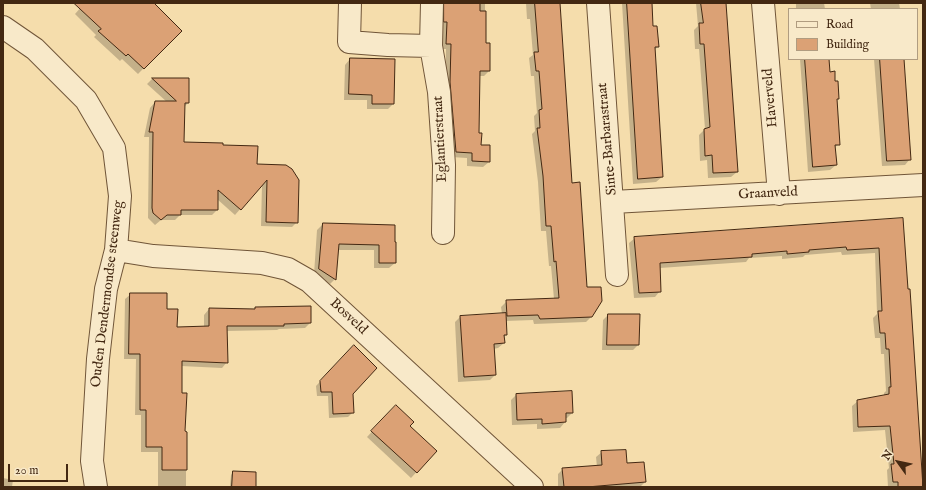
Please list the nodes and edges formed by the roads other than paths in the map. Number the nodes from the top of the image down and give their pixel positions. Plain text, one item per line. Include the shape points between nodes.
1 (350, 3) edge
2 (432, 3) edge
3 (598, 3) edge
4 (764, 3) edge
5 (3, 27) edge
6 (431, 46) junction
7 (923, 185) edge
8 (780, 194) junction
9 (613, 202) junction
10 (443, 233) dead end
11 (116, 250) junction
12 (617, 275) dead end
13 (96, 487) edge
14 (532, 487) edge

1 - 6 street via 349,42
2 - 6 street, Eglantierstraat
3 - 9 street, Sinte-Barbarastraat
4 - 8 street, Haverveld
5 - 11 street, Ouden Dendermondse steenweg via 35,49 86,100 114,148 120,196
6 - 10 street, Eglantierstraat via 439,92 444,165
7 - 8 street, Graanveld
8 - 9 street, Graanveld
9 - 12 street, Sinte-Barbarastraat
11 - 13 street, Ouden Dendermondse steenweg via 106,289 98,359 92,461
11 - 14 street, Bosveld via 153,256 262,263 288,269 309,281

